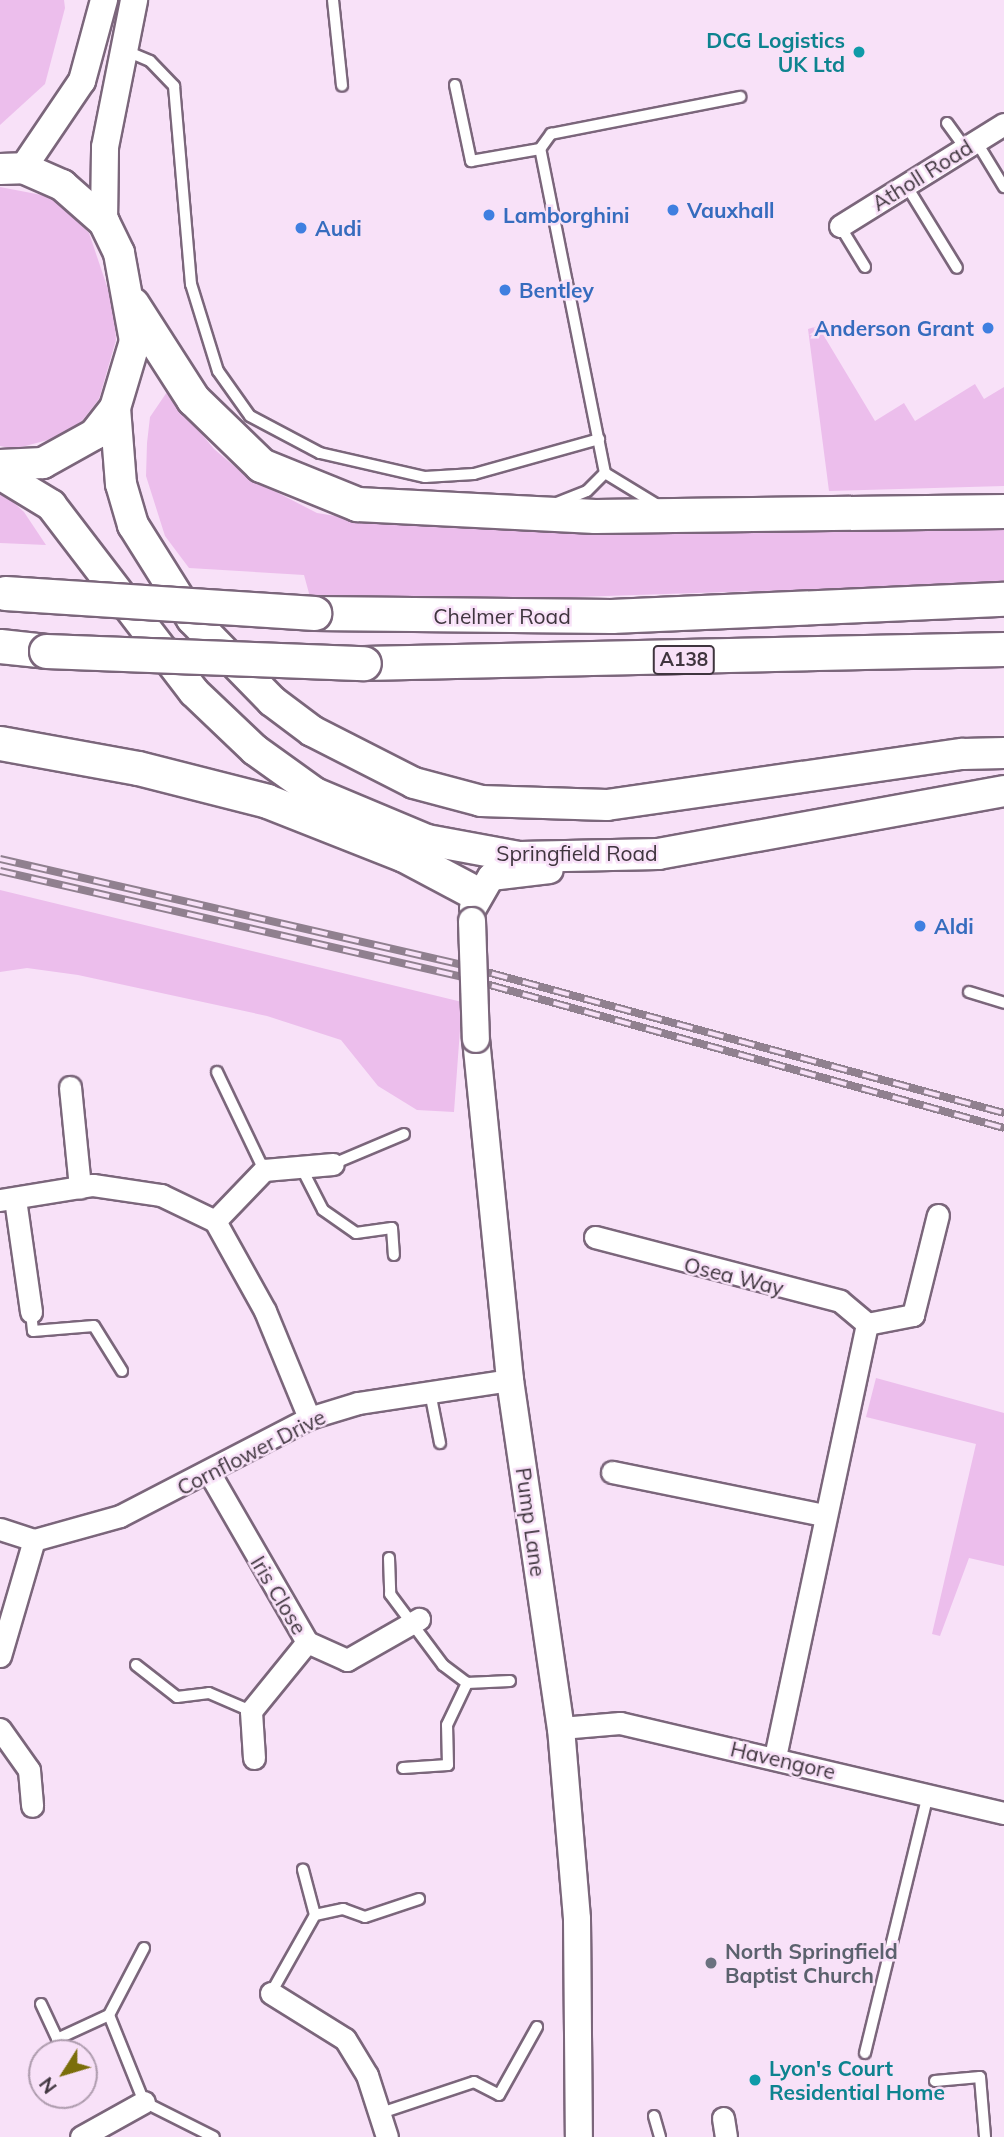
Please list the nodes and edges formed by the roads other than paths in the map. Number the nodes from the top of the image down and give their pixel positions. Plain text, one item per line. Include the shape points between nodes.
1 (93, 0) edge
2 (104, 0) edge
3 (134, 0) edge
4 (333, 0) edge
5 (124, 49) junction
6 (92, 50) junction
7 (455, 85) dead end
8 (342, 86) dead end
9 (740, 97) dead end
10 (947, 123) dead end
11 (1004, 124) edge
12 (971, 145) junction
13 (540, 149) junction
14 (12, 169) edge
15 (906, 185) junction
16 (1004, 187) edge
17 (104, 222) junction
18 (840, 226) joint
19 (865, 267) dead end
20 (957, 268) dead end
21 (132, 304) junction
22 (115, 408) junction
23 (599, 439) junction
24 (0, 465) edge
25 (605, 473) junction
26 (0, 474) edge
27 (1004, 511) edge
28 (527, 512) junction
29 (697, 515) junction
30 (3, 593) edge
31 (1004, 599) edge
32 (0, 646) edge
33 (1004, 649) edge
34 (0, 743) edge
35 (1004, 753) edge
36 (1004, 790) edge
37 (268, 801) junction
38 (373, 820) junction
39 (427, 840) junction
40 (658, 854) junction
41 (471, 906) junction
42 (970, 992) dead end
43 (1004, 1003) edge
44 (217, 1073) dead end
45 (70, 1087) dead end
46 (404, 1133) dead end
47 (333, 1164) joint
48 (301, 1167) junction
49 (264, 1170) junction
50 (80, 1188) junction
51 (7, 1200) edge
52 (938, 1215) dead end
53 (215, 1221) junction
54 (595, 1237) dead end
55 (394, 1255) dead end
56 (31, 1312) joint
57 (867, 1324) junction
58 (122, 1371) dead end
59 (510, 1380) junction
60 (430, 1392) junction
61 (309, 1418) junction
62 (440, 1443) dead end
63 (612, 1472) dead end
64 (210, 1474) junction
65 (824, 1515) junction
66 (0, 1529) edge
67 (34, 1540) junction
68 (390, 1558) dead end
69 (414, 1623) junction
70 (307, 1642) junction
71 (0, 1656) edge
72 (136, 1665) dead end
73 (510, 1681) dead end
74 (467, 1684) junction
75 (251, 1711) junction
76 (561, 1728) junction
77 (0, 1729) edge
78 (254, 1758) dead end
79 (775, 1758) junction
80 (403, 1768) dead end
81 (928, 1794) junction
82 (32, 1806) dead end
83 (1004, 1813) edge
84 (303, 1870) dead end
85 (419, 1899) dead end
86 (315, 1915) junction
87 (144, 1948) dead end
88 (271, 1993) joint
89 (41, 2004) dead end
90 (109, 2015) junction
91 (537, 2027) dead end
92 (865, 2053) dead end
93 (935, 2081) dead end
94 (144, 2102) junction
95 (381, 2113) junction
96 (654, 2116) dead end
97 (81, 2137) edge
98 (214, 2137) edge
99 (387, 2137) edge
100 (579, 2137) edge
101 (660, 2137) edge
102 (985, 2137) edge

1 - 6 lane
2 - 6 street
3 - 5 street
4 - 8 lane
5 - 17 street via 105,147
5 - 23 lane via 150,61 174,86 191,284 218,371 250,416 320,453 425,477 474,474
6 - 14 street via 62,119
7 - 13 lane via 471,161
9 - 13 lane via 551,134
10 - 12 lane
11 - 12 street, Atholl Road
12 - 15 street, Atholl Road
12 - 16 lane
13 - 23 lane
14 - 17 main road via 62,185
15 - 18 street, Atholl Road
15 - 20 lane
17 - 21 main road
18 - 19 lane
21 - 22 main road via 135,341
21 - 28 main road via 193,399 261,465 357,504
22 - 24 main road via 95,435 68,453 43,463
22 - 35 main road via 121,484 133,525 192,619 272,701 312,731 414,783 481,801 607,805
23 - 25 lane
25 - 28 lane via 587,491
25 - 29 lane via 650,502
26 - 38 main road, Springfield Road via 51,505 194,692 254,750 316,793
27 - 29 main road
28 - 29 main road
30 - 31 main road, Chelmer Road / A138, bridge via 314,613 611,616
32 - 33 main road, A138, bridge via 364,663
34 - 37 main road via 138,768
36 - 40 main road, Springfield Road
37 - 38 main road
37 - 41 main road via 404,855
38 - 39 main road, Springfield Road
39 - 40 main road, Springfield Road via 520,857
39 - 41 street
40 - 41 street via 598,868 491,877
41 - 59 street, Pump Lane, bridge via 476,1039
42 - 43 lane
44 - 49 lane
45 - 50 street
46 - 47 lane
47 - 48 street
48 - 49 street
48 - 55 lane via 323,1210 356,1233 392,1228
49 - 53 street
50 - 51 street
50 - 53 street via 161,1195
51 - 56 street
52 - 57 street via 913,1315
53 - 61 street via 265,1311
54 - 57 street, Osea Way via 840,1301
56 - 58 lane via 33,1331 94,1326
57 - 65 street
59 - 60 street, Cornflower Drive
59 - 76 street, Pump Lane
60 - 61 street, Cornflower Drive
60 - 62 lane
61 - 64 street, Cornflower Drive
63 - 65 street
64 - 67 street, Cornflower Drive via 120,1516
64 - 70 street, Iris Close
65 - 79 street
66 - 67 street
67 - 71 street
68 - 69 lane via 390,1594
69 - 70 street, Iris Close via 347,1660
69 - 74 lane
70 - 75 street
72 - 75 lane via 177,1697 209,1693
73 - 74 lane
74 - 80 lane via 447,1725 448,1765
75 - 78 street
76 - 79 street, Havengore via 620,1723
76 - 100 street, Pump Lane via 577,1919
77 - 82 street via 29,1770
79 - 81 street, Havengore
81 - 83 street, Havengore
81 - 92 lane
84 - 86 lane
85 - 86 lane via 365,1917 343,1909
86 - 88 lane
87 - 90 lane
88 - 95 street via 345,2039
89 - 90 lane via 57,2039
90 - 94 lane
91 - 95 lane via 499,2095 474,2082
93 - 102 lane via 980,2077
94 - 97 street
94 - 98 lane
95 - 99 street
96 - 101 lane

